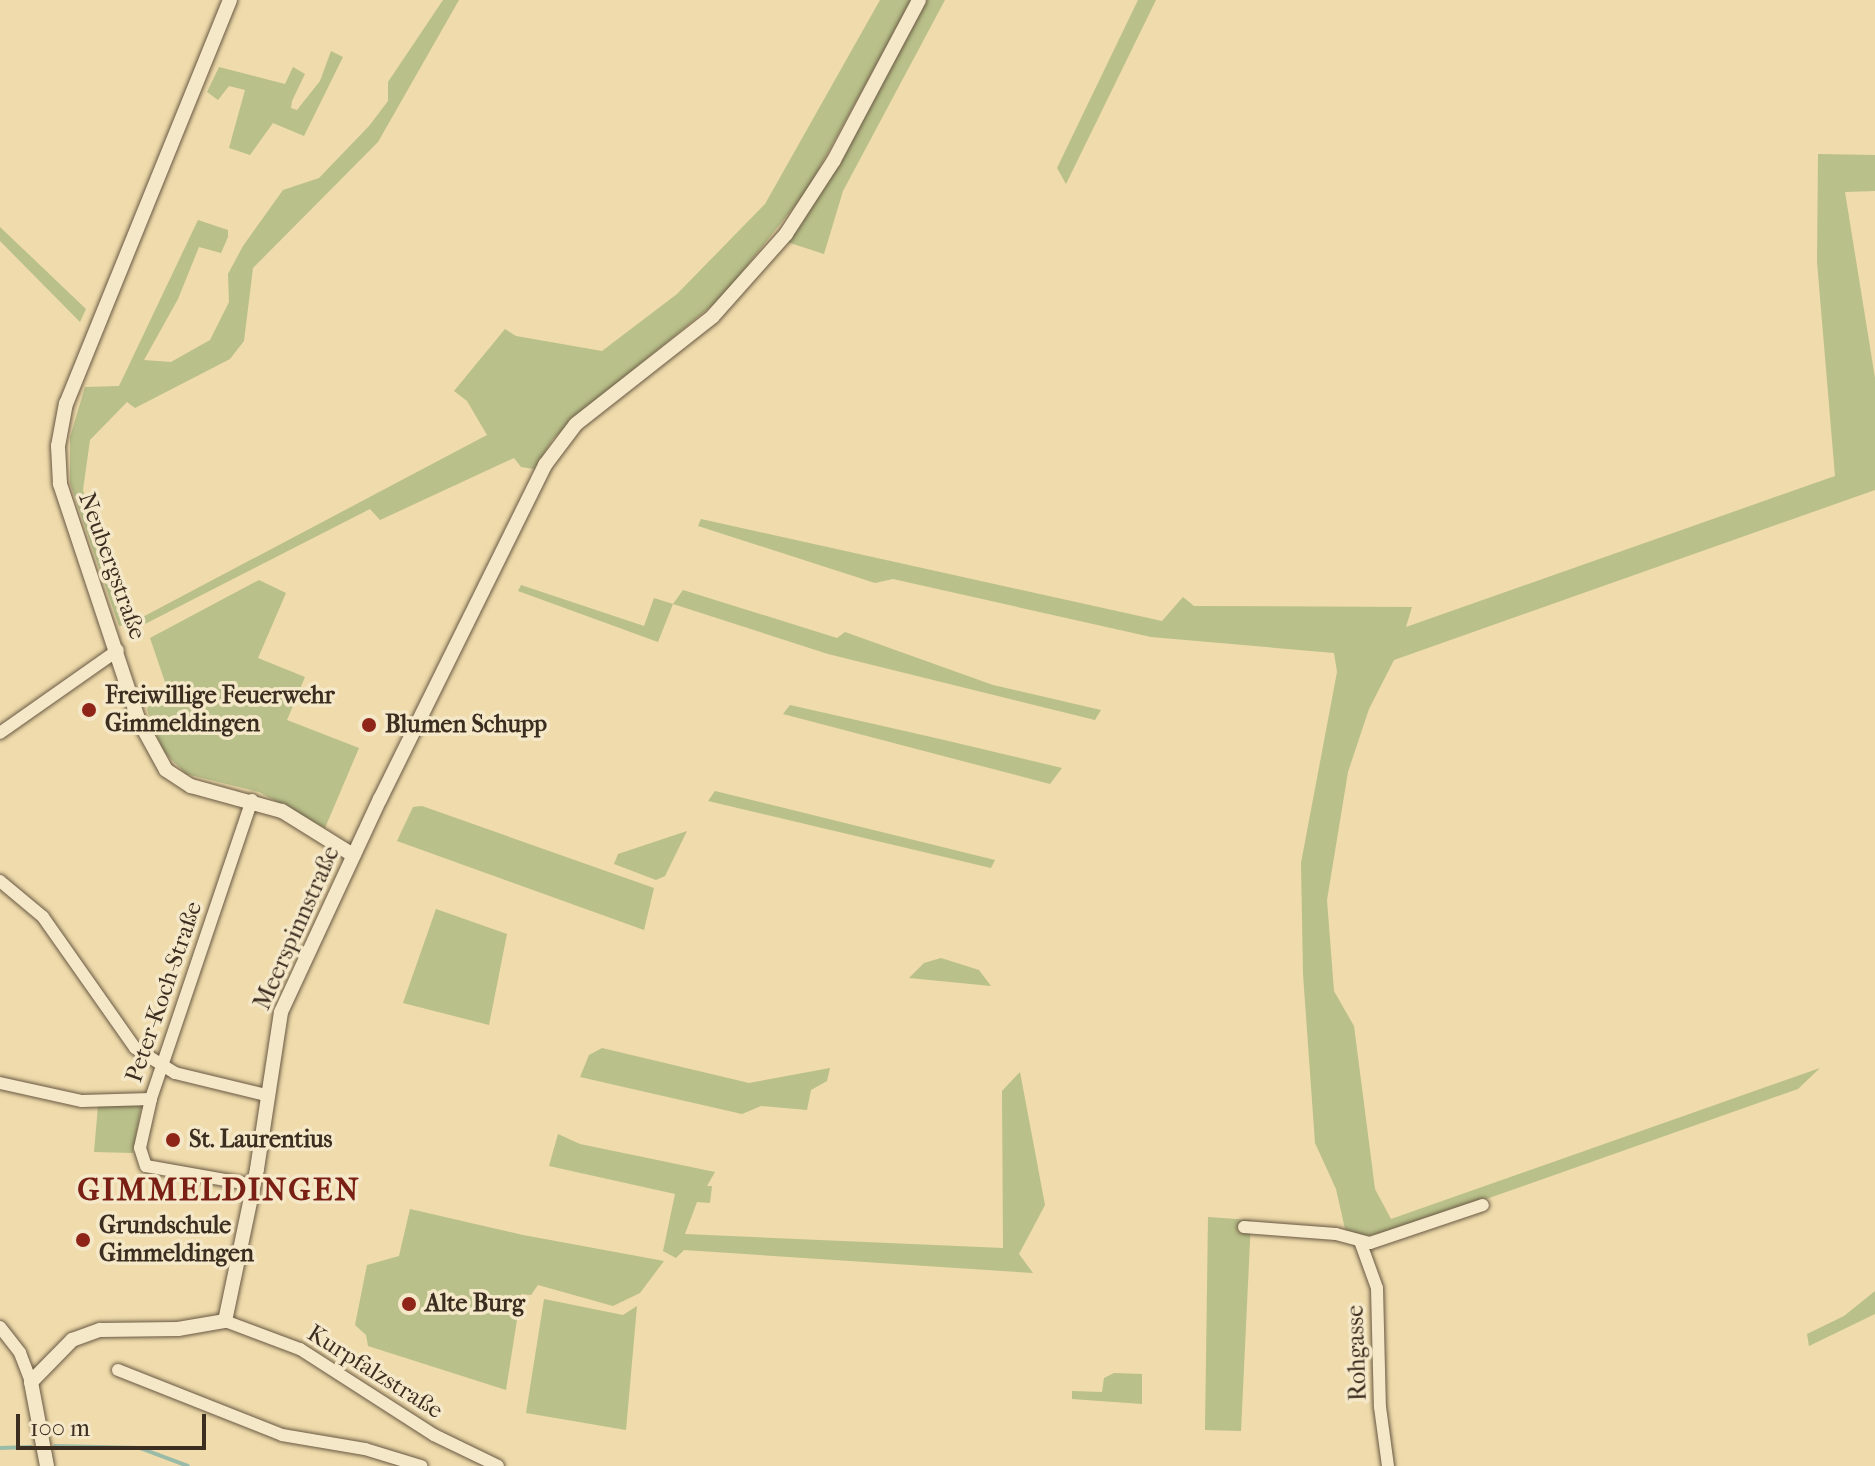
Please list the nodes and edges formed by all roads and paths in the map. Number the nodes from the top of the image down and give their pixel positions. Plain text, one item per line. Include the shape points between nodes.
1 (230, 0) edge
2 (919, 0) edge
3 (118, 650) junction
4 (0, 733) edge
5 (252, 800) junction
6 (353, 855) junction
7 (0, 881) edge
8 (163, 1067) junction
9 (0, 1083) edge
10 (266, 1095) junction
11 (151, 1099) junction
12 (254, 1185) junction
13 (1483, 1205) dead end
14 (1244, 1227) dead end
15 (1360, 1241) junction
16 (225, 1321) junction
17 (0, 1327) edge
18 (118, 1370) dead end
19 (31, 1382) junction
20 (482, 1464) edge
21 (47, 1466) edge
22 (421, 1466) edge
23 (498, 1466) edge
24 (1388, 1466) edge

1 - 3 street, Neubergstraße via 66,403 58,446 66,513
2 - 6 street, Meerspinnstraße via 834,160 786,234 705,323 576,424 556,447
3 - 4 street
3 - 5 street, Neubergstraße via 138,719 166,770 191,786
5 - 6 street, Neubergstraße via 301,821
5 - 8 street, Peter-Koch-Straße
6 - 10 street, Meerspinnstraße via 277,1024
7 - 8 street via 43,917 128,1040
8 - 10 street
8 - 11 street, Peter-Koch-Straße
9 - 11 street, Peter-Koch-Straße via 82,1101
10 - 12 street, Meerspinnstraße
11 - 12 street via 140,1148 146,1166
12 - 16 street, Meerspinnstraße
13 - 15 street via 1382,1241
14 - 15 street via 1336,1234
15 - 24 street, Rohgasse via 1377,1288 1380,1407
16 - 19 street via 193,1328 92,1331 45,1362
16 - 20 street, Kurpfalzstraße via 300,1349
17 - 19 street via 20,1353
18 - 22 street via 282,1435 365,1449
19 - 21 street
20 - 23 street, Kurpfalzstraße

